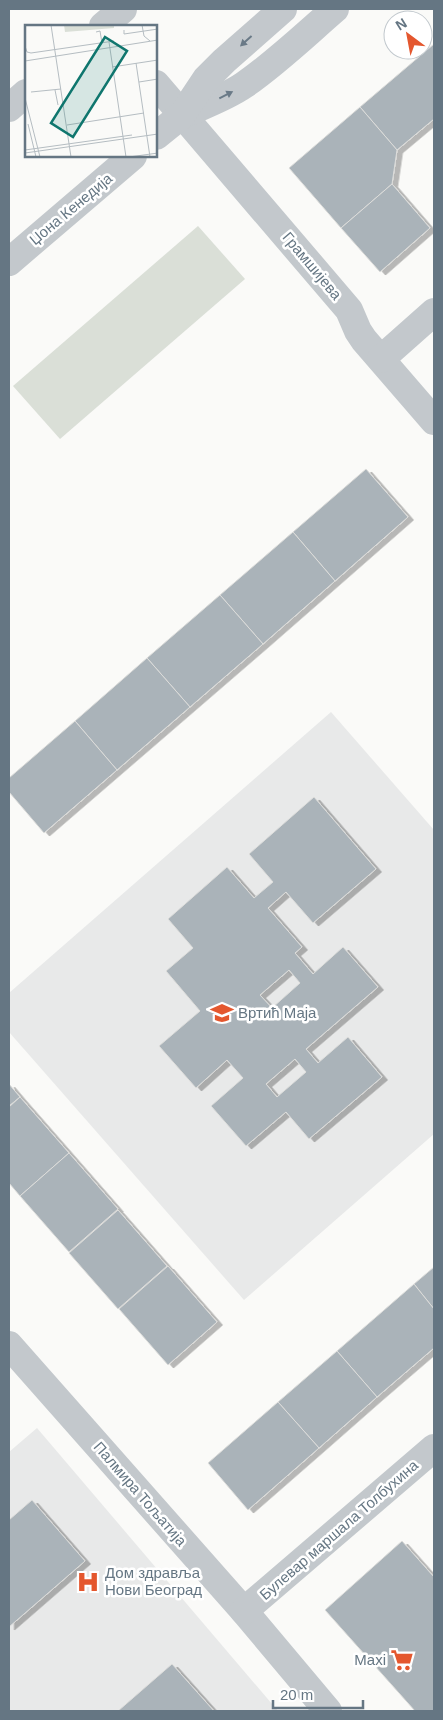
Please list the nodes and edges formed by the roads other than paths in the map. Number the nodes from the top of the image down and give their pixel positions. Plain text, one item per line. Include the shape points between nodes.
1 (123, 9) edge
2 (283, 9) edge
3 (335, 9) edge
4 (104, 25) edge
5 (158, 86) edge
6 (25, 94) edge
7 (9, 108) edge
8 (182, 114) junction
9 (158, 134) edge
10 (131, 158) edge
11 (9, 262) edge
12 (434, 312) edge
13 (381, 359) junction
14 (434, 421) edge
15 (9, 1345) edge
16 (434, 1448) edge
17 (244, 1611) junction
18 (328, 1711) edge

1 - 4 street
2 -> 8 street via 206,79
8 -> 3 street via 243,86
5 - 8 street
6 - 7 street
8 - 9 street
8 - 13 street, Грамшијева via 349,310 358,331
10 - 11 street, Џона Кенедија
12 - 13 street
13 - 14 street, Грамшијева
15 - 17 street, Палмира Тољатија
16 - 17 street, Булевар маршала Толбухина
17 - 18 street, Палмира Тољатија

